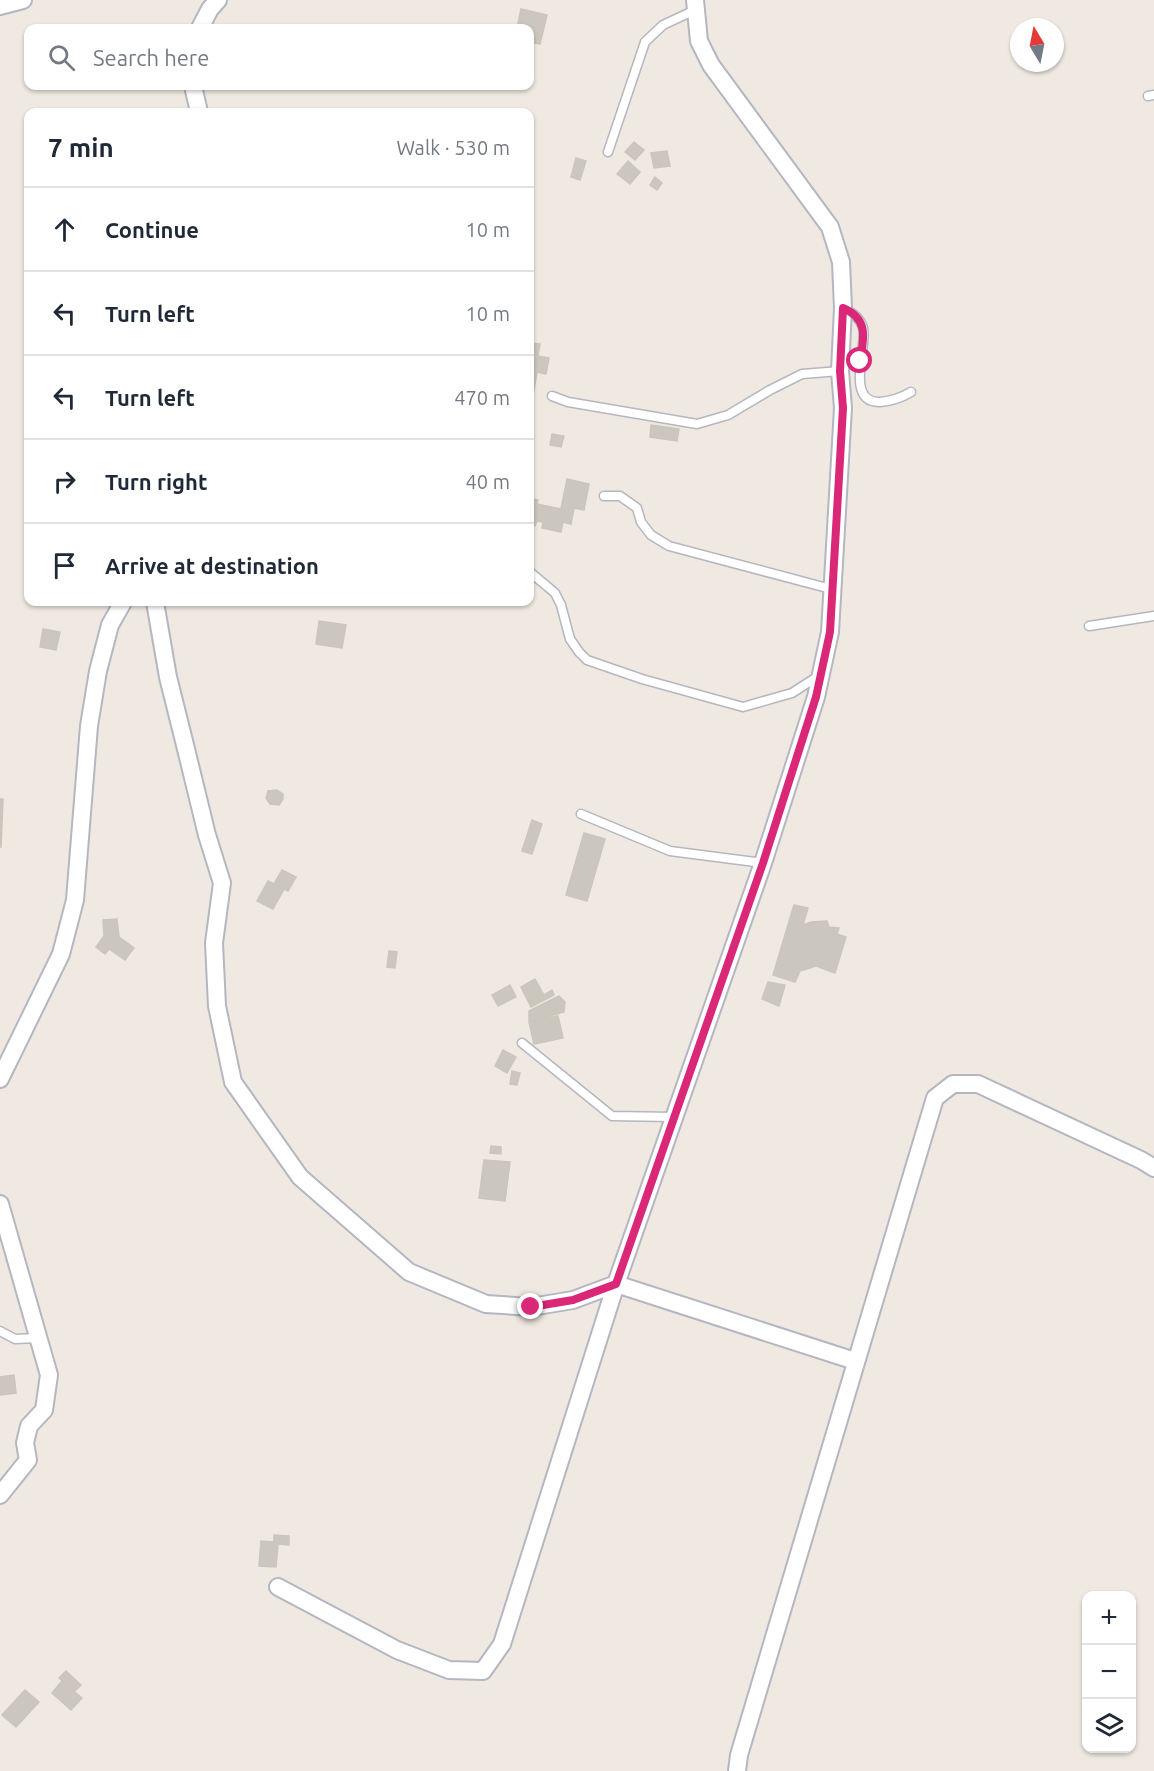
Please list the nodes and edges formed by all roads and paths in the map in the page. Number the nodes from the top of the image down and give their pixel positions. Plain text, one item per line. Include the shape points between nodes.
1 (23, 0) edge
2 (218, 0) edge
3 (695, 5) edge
4 (0, 6) edge
5 (202, 24) edge
6 (194, 90) edge
7 (197, 108) edge
8 (608, 152) dead end
9 (843, 308) junction
10 (840, 371) junction
11 (911, 392) dead end
12 (552, 396) dead end
13 (604, 496) dead end
14 (534, 575) edge
15 (831, 589) junction
16 (121, 606) edge
17 (156, 606) edge
18 (1154, 616) edge
19 (1089, 626) dead end
20 (821, 675) junction
21 (581, 814) dead end
22 (763, 863) junction
23 (522, 1043) dead end
24 (0, 1079) edge
25 (674, 1117) junction
26 (1154, 1168) edge
27 (0, 1204) edge
28 (616, 1284) junction
29 (0, 1331) edge
30 (38, 1338) junction
31 (855, 1362) junction
32 (0, 1495) edge
33 (278, 1587) dead end
34 (737, 1771) edge

1 - 4 street
2 - 5 street
3 - 8 lane via 645,42
3 - 9 street via 699,42 711,66 830,227 841,262
6 - 7 street
9 - 10 street
9 - 11 lane via 860,320 864,330 860,380 866,397 880,402
10 - 12 lane via 802,374 728,415 696,424
10 - 15 street via 843,408
13 - 15 lane via 620,496 637,508 651,535 669,546
14 - 20 lane via 555,593 570,639 579,652 598,664 743,707 792,693
15 - 20 street via 830,632
16 - 24 street via 110,625 89,726 75,900 61,954
17 - 28 street via 168,677 222,883 214,943 217,1006 233,1082 300,1177 409,1272 486,1304 531,1307 573,1300
18 - 19 lane
20 - 22 street
21 - 22 lane via 670,851
22 - 25 street
23 - 25 lane via 612,1116
25 - 28 street
26 - 31 street via 978,1084 953,1084 936,1098
27 - 30 street
28 - 31 street
28 - 33 street via 502,1644 483,1671 449,1670 397,1650
29 - 30 lane via 15,1339
30 - 32 street via 49,1375 44,1410 30,1426 25,1443 28,1460
31 - 34 street

